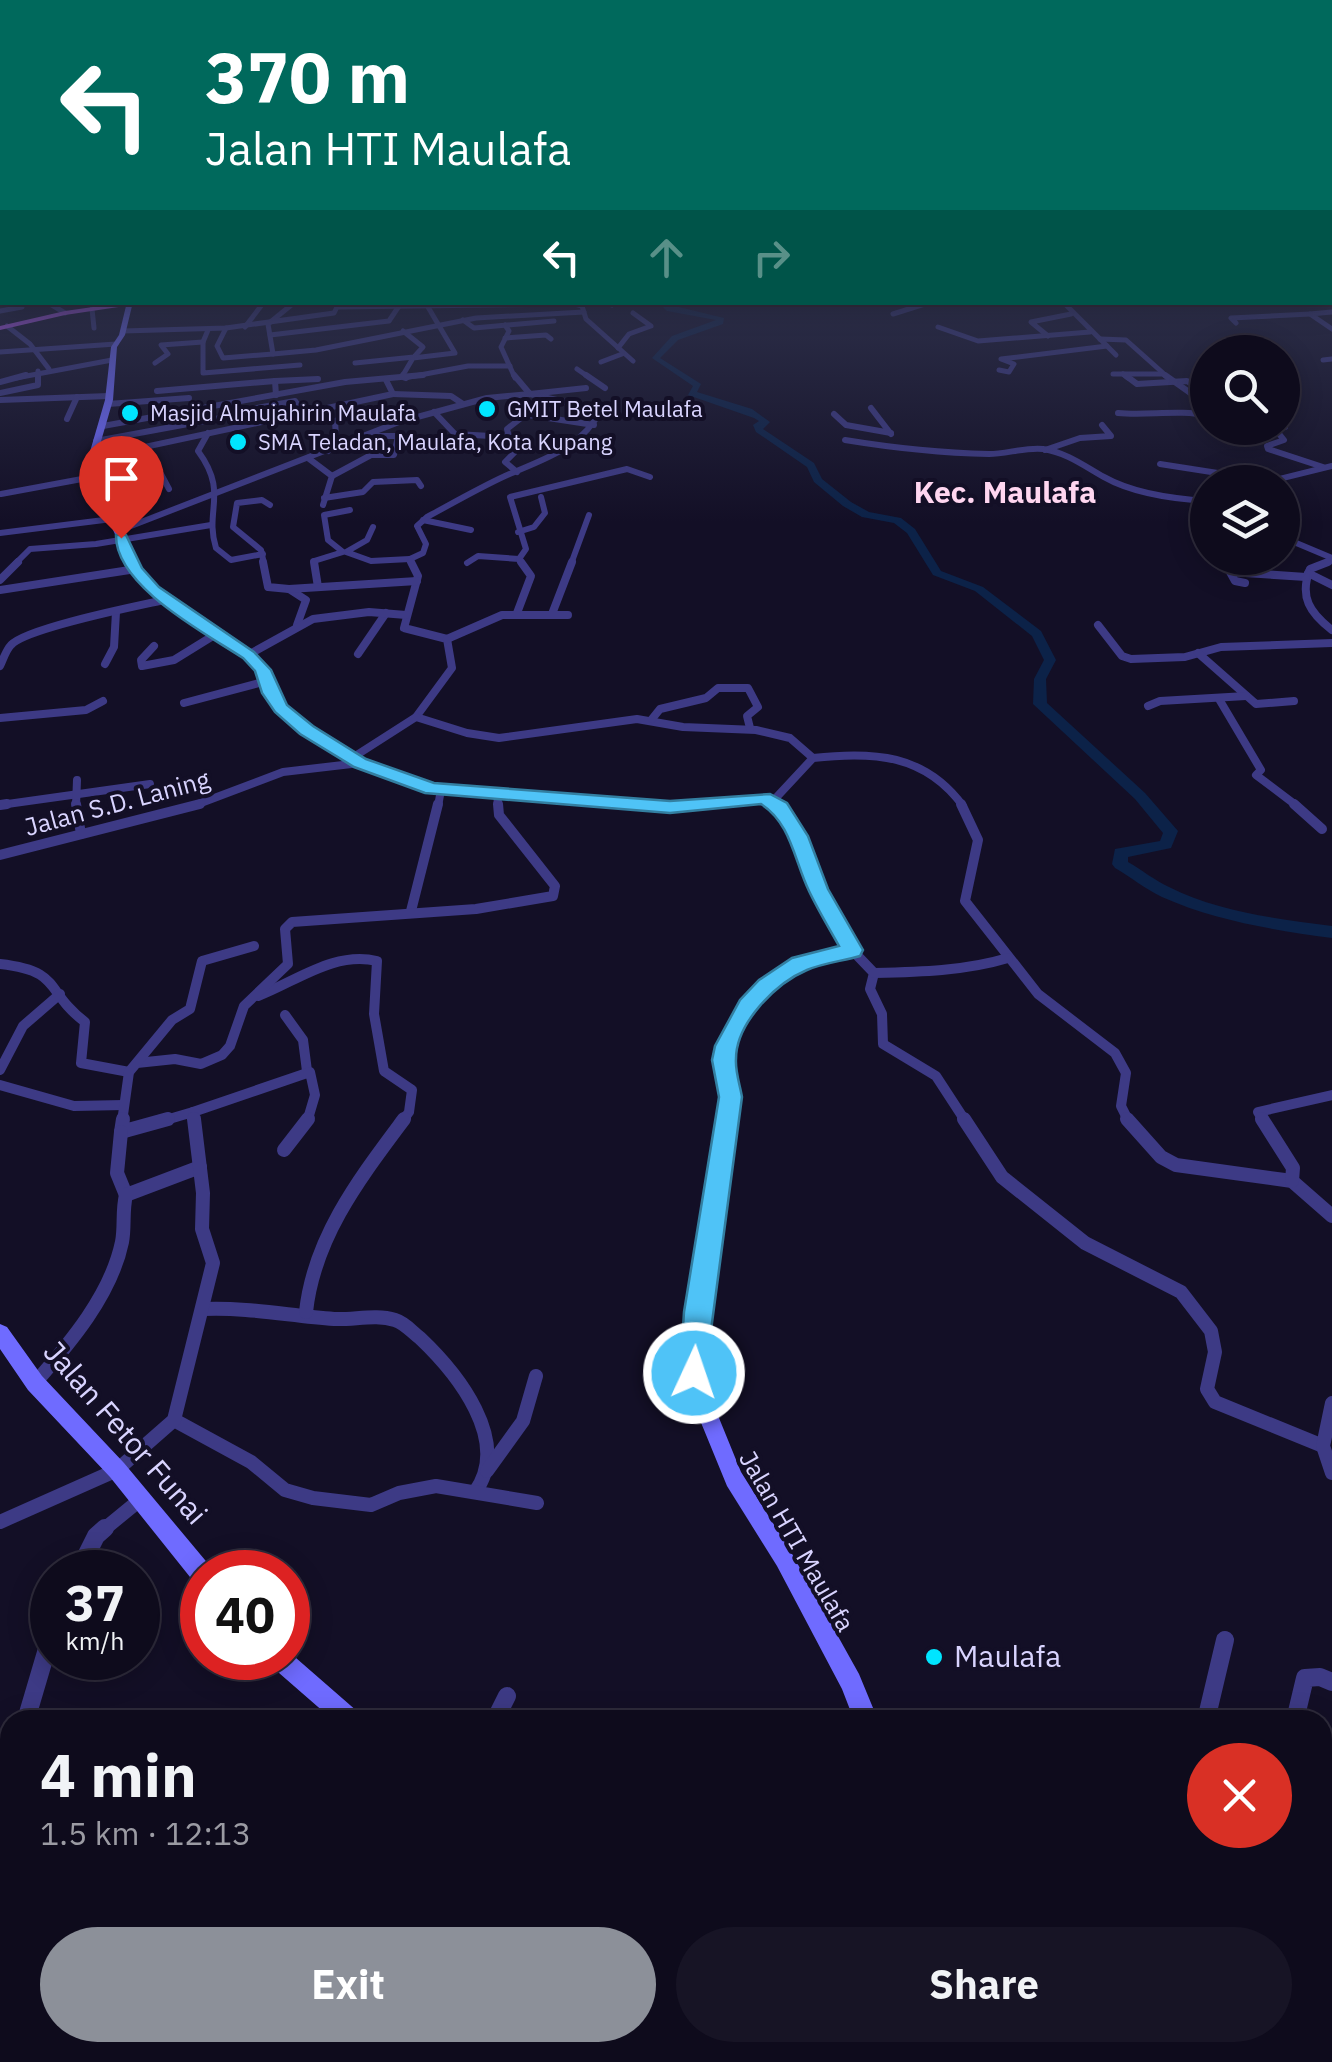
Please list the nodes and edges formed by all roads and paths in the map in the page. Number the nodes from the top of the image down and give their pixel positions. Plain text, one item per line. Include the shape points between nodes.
1 (9, 329) edge
2 (123, 329) edge
3 (214, 329) edge
4 (225, 329) edge
5 (269, 329) edge
6 (320, 329) edge
7 (389, 329) edge
8 (413, 329) edge
9 (440, 329) edge
10 (475, 329) edge
11 (507, 329) edge
12 (544, 329) edge
13 (597, 329) edge
14 (642, 329) edge
15 (945, 329) edge
16 (1040, 329) edge
17 (1087, 329) edge
18 (207, 330) junction
19 (403, 331) junction
20 (1090, 332) junction
21 (392, 333) junction
22 (270, 335) junction
23 (479, 336) dead end
24 (1048, 336) junction
25 (120, 337) junction
26 (505, 338) junction
27 (1033, 338) junction
28 (1100, 339) junction
29 (204, 342) junction
30 (339, 344) junction
31 (1107, 346) junction
32 (36, 350) junction
33 (316, 350) junction
34 (377, 350) dead end
35 (620, 351) junction
36 (1046, 352) junction
37 (1, 354) edge
38 (273, 354) junction
39 (284, 354) junction
40 (1116, 355) dead end
41 (413, 358) junction
42 (380, 359) junction
43 (1332, 359) edge
44 (112, 360) junction
45 (323, 360) dead end
46 (1323, 360) dead end
47 (633, 361) dead end
48 (602, 362) dead end
49 (155, 363) dead end
50 (356, 363) junction
51 (300, 365) dead end
52 (434, 366) dead end
53 (510, 366) junction
54 (288, 368) junction
55 (49, 369) junction
56 (576, 369) dead end
57 (444, 370) junction
58 (1000, 370) dead end
59 (38, 371) junction
60 (1112, 374) dead end
61 (1123, 374) junction
62 (1163, 374) junction
63 (318, 378) dead end
64 (406, 378) junction
65 (608, 378) dead end
66 (386, 380) junction
67 (274, 381) junction
68 (362, 381) junction
69 (0, 382) edge
70 (1174, 383) junction
71 (1190, 383) edge
72 (586, 388) dead end
73 (157, 391) dead end
74 (393, 394) junction
75 (530, 394) junction
76 (600, 394) junction
77 (1190, 394) edge
78 (276, 395) junction
79 (451, 396) junction
80 (0, 397) edge
81 (77, 397) junction
82 (189, 398) dead end
83 (488, 398) junction
84 (22, 400) junction
85 (109, 400) junction
86 (463, 404) junction
87 (871, 408) dead end
88 (18, 411) dead end
89 (434, 412) junction
90 (1118, 413) dead end
91 (1190, 413) edge
92 (834, 414) dead end
93 (241, 415) junction
94 (348, 416) dead end
95 (154, 418) junction
96 (67, 419) dead end
97 (594, 425) junction
98 (103, 426) junction
99 (1102, 426) dead end
100 (155, 431) junction
101 (208, 432) junction
102 (890, 432) junction
103 (366, 436) junction
104 (508, 438) junction
105 (844, 440) dead end
106 (158, 443) junction
107 (1271, 445) edge
108 (894, 447) junction
109 (94, 449) junction
110 (328, 450) junction
111 (1045, 450) junction
112 (308, 458) junction
113 (1160, 464) dead end
114 (1332, 466) edge
115 (1322, 467) junction
116 (1190, 469) edge
117 (517, 472) junction
118 (1300, 473) edge
119 (98, 476) junction
120 (332, 476) junction
121 (650, 477) dead end
122 (421, 486) dead end
123 (169, 488) dead end
124 (216, 491) junction
125 (103, 492) junction
126 (2, 494) edge
127 (541, 497) dead end
128 (324, 498) junction
129 (1190, 500) edge
130 (270, 505) dead end
131 (235, 510) junction
132 (350, 510) dead end
133 (214, 513) junction
134 (324, 515) junction
135 (590, 515) dead end
136 (423, 520) junction
137 (210, 524) junction
138 (373, 527) dead end
139 (116, 528) junction
140 (471, 530) dead end
141 (0, 532) edge
142 (518, 532) junction
143 (1300, 544) edge
144 (344, 552) junction
145 (262, 554) junction
146 (410, 559) junction
147 (1332, 559) edge
148 (519, 560) junction
149 (466, 563) dead end
150 (136, 569) junction
151 (1307, 575) junction
152 (0, 580) edge
153 (417, 580) junction
154 (1245, 583) dead end
155 (1332, 585) edge
156 (318, 587) junction
157 (289, 589) junction
158 (0, 590) edge
159 (164, 600) junction
160 (116, 612) junction
161 (386, 613) junction
162 (517, 614) junction
163 (552, 614) junction
164 (568, 615) dead end
165 (406, 616) junction
166 (297, 625) junction
167 (1098, 626) dead end
168 (1332, 630) edge
169 (216, 634) junction
170 (447, 639) junction
171 (1332, 642) edge
172 (154, 646) dead end
173 (358, 654) dead end
174 (1198, 654) junction
175 (248, 655) junction
176 (105, 664) dead end
177 (0, 666) edge
178 (267, 681) junction
179 (1246, 696) junction
180 (1218, 699) junction
181 (103, 701) dead end
182 (1294, 701) dead end
183 (184, 703) dead end
184 (1148, 706) dead end
185 (0, 718) edge
186 (416, 718) junction
187 (652, 719) junction
188 (750, 728) junction
189 (813, 758) junction
190 (356, 760) junction
191 (77, 780) dead end
192 (150, 784) dead end
193 (441, 790) junction
194 (497, 791) junction
195 (76, 793) junction
196 (773, 800) junction
197 (0, 804) edge
198 (1322, 829) dead end
199 (81, 834) junction
200 (0, 856) edge
201 (411, 911) junction
202 (254, 946) dead end
203 (852, 950) junction
204 (1008, 958) junction
205 (0, 964) edge
206 (874, 973) junction
207 (60, 994) junction
208 (251, 997) junction
209 (284, 1016) dead end
210 (133, 1068) junction
211 (0, 1070) edge
212 (307, 1072) junction
213 (0, 1085) edge
214 (1332, 1095) edge
215 (124, 1106) junction
216 (193, 1112) junction
217 (121, 1132) junction
218 (284, 1150) dead end
219 (200, 1167) junction
220 (1292, 1181) junction
221 (126, 1195) junction
222 (1332, 1216) edge
223 (202, 1309) junction
224 (306, 1312) junction
225 (0, 1333) edge
226 (536, 1376) dead end
227 (35, 1383) junction
228 (1332, 1403) edge
229 (174, 1420) junction
230 (1323, 1446) junction
231 (117, 1470) junction
232 (488, 1471) junction
233 (1332, 1473) edge
234 (475, 1492) junction
235 (140, 1498) junction
236 (537, 1503) dead end
237 (0, 1522) edge
238 (89, 1550) edge
239 (182, 1550) edge
240 (1225, 1640) dead end
241 (38, 1680) edge
242 (304, 1680) edge
243 (1332, 1682) edge
244 (507, 1696) dead end
245 (29, 1710) edge
246 (339, 1710) edge
247 (500, 1710) edge
248 (862, 1710) edge
249 (1208, 1710) edge
250 (1297, 1710) edge

1 - 32 street
2 - 25 street
3 - 18 street
4 - 38 street via 217,345 223,358
5 - 22 street
6 - 22 street
7 - 21 street
8 - 19 street
9 - 41 street via 455,353
10 - 23 street
11 - 26 street
12 - 26 street via 548,337
13 - 35 street
14 - 35 street via 629,334
15 - 27 street via 978,340
16 - 24 street
17 - 20 street
18 - 25 street
18 - 29 street
19 - 21 street
19 - 41 street via 423,346
20 - 24 street
20 - 28 street
21 - 30 street
22 - 38 street
24 - 27 street
25 - 32 street
25 - 44 street
26 - 53 street via 501,346
27 - 36 street
28 - 31 street
28 - 62 street via 1126,340
29 - 49 street via 161,346 168,354
29 - 54 street via 203,374
30 - 33 street
30 - 50 street
31 - 36 street
31 - 40 street
32 - 37 street
32 - 55 street
33 - 39 street
33 - 45 street
34 - 42 street
35 - 47 street
35 - 48 street
36 - 58 street via 1001,359 1014,364
38 - 39 street
39 - 54 street
41 - 42 street
41 - 64 street
42 - 50 street
43 - 46 street
44 - 55 street
44 - 85 street
50 - 68 street
51 - 54 street
52 - 57 street via 445,365
53 - 57 street
53 - 75 street
55 - 59 street
56 - 76 street
57 - 64 street
59 - 69 street
59 - 80 street via 38,385
60 - 61 street
61 - 62 street
61 - 70 street via 1134,384
62 - 70 street
63 - 67 street
64 - 66 street
65 - 76 street
66 - 68 street
66 - 74 street
67 - 73 street
67 - 78 street
68 - 78 street
70 - 71 street
70 - 77 street
72 - 75 street
74 - 79 street
74 - 93 street
75 - 76 street
75 - 83 street
76 - 97 street
78 - 93 street
79 - 83 street
79 - 86 street
80 - 84 street
81 - 84 street
81 - 85 street
81 - 96 street
82 - 85 street
83 - 86 street
84 - 88 street
85 - 98 street
86 - 89 street
87 - 102 street
89 - 103 street
89 - 104 street via 457,435
90 - 91 street
92 - 102 street via 846,425
93 - 93 street via 295,401 300,408
93 - 95 street
93 - 100 street
93 - 101 street
94 - 110 street via 335,421
95 - 98 street
95 - 100 street
97 - 104 street via 524,414 507,429
97 - 117 street via 558,455
98 - 109 street
99 - 111 street via 1111,436
100 - 106 street
100 - 109 street
101 - 106 street
101 - 124 street via 198,451
102 - 108 street
103 - 110 street
103 - 120 street via 397,436 397,452 369,456
104 - 117 street via 515,452 505,462
105 - 108 street
106 - 109 street
107 - 115 street
108 - 111 street via 928,453
109 - 119 street
110 - 112 street
111 - 129 street via 1088,464 1120,484
112 - 120 street
112 - 124 street
113 - 116 street
114 - 115 street
115 - 118 street
117 - 136 street
119 - 125 street
119 - 126 street
120 - 128 street
121 - 142 street via 627,469 511,496
122 - 128 street via 417,480 373,482 364,492
123 - 125 street via 161,474
124 - 133 street
124 - 139 street
125 - 139 street
127 - 142 street via 546,513
128 - 134 street via 317,514
130 - 131 street via 240,502
131 - 133 street
131 - 145 street via 233,527
132 - 134 street
133 - 137 street
134 - 144 street via 328,540
135 - 163 street
136 - 140 street
136 - 146 street via 417,526 425,550
137 - 139 street via 172,534
137 - 145 street via 224,558
138 - 144 street via 367,540
139 - 141 street
139 - 150 street
139 - 152 street via 30,549
142 - 148 street via 526,548
143 - 147 street
144 - 146 street via 372,561
144 - 156 street via 314,561
145 - 157 street via 266,585
146 - 153 street
147 - 151 street
148 - 149 street via 478,556
148 - 162 street via 531,576
150 - 158 street
150 - 159 street
151 - 154 street via 1230,572
151 - 155 street
151 - 168 street via 1305,602
153 - 156 street
153 - 165 street
156 - 157 street
157 - 166 street via 306,600
159 - 160 street
159 - 169 street
160 - 176 street via 114,647
160 - 177 street via 19,639
161 - 165 street
161 - 166 street
161 - 173 street
162 - 163 street
162 - 170 street via 495,616
163 - 164 street
165 - 170 street via 406,630
166 - 175 street
167 - 174 street via 1128,658
169 - 172 street via 196,650 142,666
169 - 175 street
170 - 186 street via 452,672
171 - 174 street via 1230,646
174 - 179 street
175 - 178 street
178 - 183 street
178 - 190 street via 290,717
179 - 180 street
179 - 182 street via 1260,705
180 - 184 street
180 - 198 street via 1261,770 1256,775
181 - 185 street via 89,710
186 - 187 street via 474,736 510,738
186 - 190 street
187 - 188 street via 687,728
187 - 188 street via 660,709 742,686 758,707 747,716
188 - 189 street via 797,742
189 - 196 street
189 - 204 street via 893,756 939,782 976,828 978,851 965,901
190 - 193 street
190 - 199 street, Jalan S.D. Laning via 283,772 195,806
191 - 195 street
192 - 195 street
193 - 194 street
193 - 201 street
194 - 196 street via 632,806
194 - 201 street via 499,814 546,872 555,894 476,910
195 - 197 street
195 - 199 street
196 - 203 street via 798,836
199 - 200 street, Jalan S.D. Laning
201 - 208 street via 292,922 284,930 288,964
202 - 210 street via 202,960 190,1009 172,1020
203 - 206 street
203 - 248 street, Jalan HTI Maulafa via 800,964 767,985 726,1046 730,1097 694,1373 734,1479
204 - 206 street via 978,967
204 - 220 street via 1038,994 1114,1053 1126,1073 1120,1106 1161,1156 1188,1168
205 - 207 street via 28,967
206 - 230 street via 870,990 882,1014 883,1044 936,1076 998,1173 1085,1242 1166,1282 1202,1316 1215,1352 1207,1382 1215,1402
207 - 210 street via 85,1022 81,1064
207 - 211 street via 23,1026
208 - 210 street via 230,1046 212,1061
208 - 224 street via 344,960 373,958 384,1071 412,1090 408,1112 321,1241
209 - 212 street via 303,1040
210 - 215 street
212 - 216 street
212 - 218 street via 314,1110
213 - 215 street via 86,1108
214 - 220 street via 1258,1112 1293,1168
215 - 217 street
216 - 217 street
216 - 219 street
217 - 221 street via 117,1172
219 - 221 street
219 - 223 street via 202,1230 213,1258
220 - 222 street
221 - 227 street via 122,1244 104,1284 68,1345
223 - 224 street
223 - 229 street
224 - 232 street via 395,1319 433,1348 474,1407
225 - 227 street, Jalan Fetor Funai
226 - 232 street via 523,1421
227 - 231 street, Jalan Fetor Funai
228 - 230 street
229 - 231 street
229 - 234 street via 238,1454 284,1490 312,1498 371,1505 421,1487
230 - 233 street
231 - 235 street, Jalan Fetor Funai
231 - 237 street
232 - 234 street
234 - 236 street
235 - 238 street
235 - 239 street, Jalan Fetor Funai
240 - 249 street
241 - 245 street
242 - 246 street
243 - 250 street via 1305,1678
244 - 247 street

